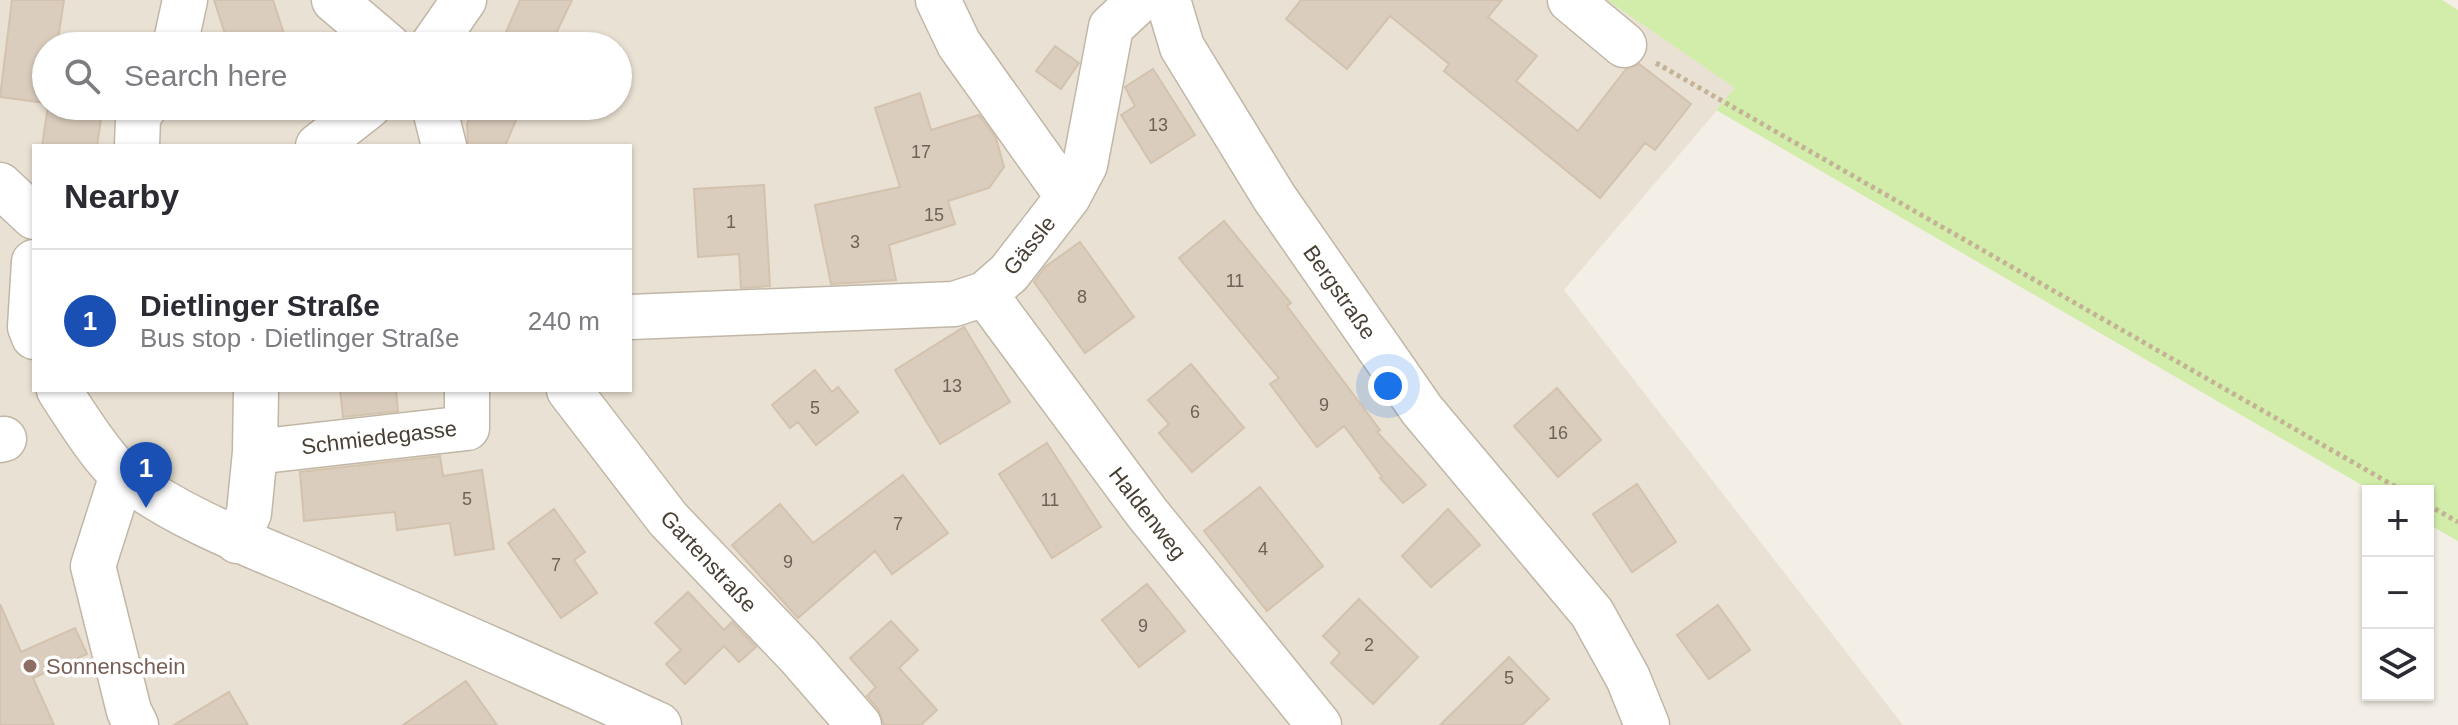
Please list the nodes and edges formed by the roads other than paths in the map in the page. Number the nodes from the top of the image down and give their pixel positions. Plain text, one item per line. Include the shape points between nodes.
1 (185, 0) edge
2 (334, 0) edge
3 (464, 0) edge
4 (938, 0) edge
5 (1140, 0) edge
6 (1168, 0) edge
7 (1570, 0) edge
8 (178, 32) edge
9 (372, 32) edge
10 (442, 32) edge
11 (1624, 45) road end
12 (138, 120) edge
13 (351, 120) edge
14 (438, 120) edge
15 (137, 144) edge
16 (321, 144) edge
17 (444, 144) edge
18 (0, 185) edge
19 (1068, 197) junction
20 (32, 215) edge
21 (32, 288) edge
22 (985, 294) junction
23 (632, 317) edge
24 (32, 332) edge
25 (60, 392) edge
26 (256, 392) edge
27 (467, 392) edge
28 (571, 392) edge
29 (255, 452) junction
30 (122, 475) junction
31 (237, 541) junction
32 (125, 720) edge
33 (659, 725) edge
34 (859, 725) edge
35 (1319, 725) edge
36 (1647, 725) edge

1 - 8 street
2 - 9 street
3 - 10 street
4 - 19 street via 959,44
5 - 19 street, Gässle via 1111,27 1085,165
6 - 36 street, Bergstraße via 1182,47 1274,197 1422,410 1592,613
7 - 11 street
12 - 15 street
13 - 16 street
14 - 17 street
18 - 20 street
19 - 22 street, Gässle via 1009,273
21 - 24 street
22 - 23 street, Gässle via 954,304
22 - 35 street, Haldenweg via 1147,513
25 - 30 street
26 - 29 street
27 - 29 street, Schmiedegasse via 467,428
28 - 34 street, Gartenstraße via 668,519
29 - 31 street via 249,513
30 - 31 street via 181,514
30 - 32 street via 93,566
31 - 33 street

